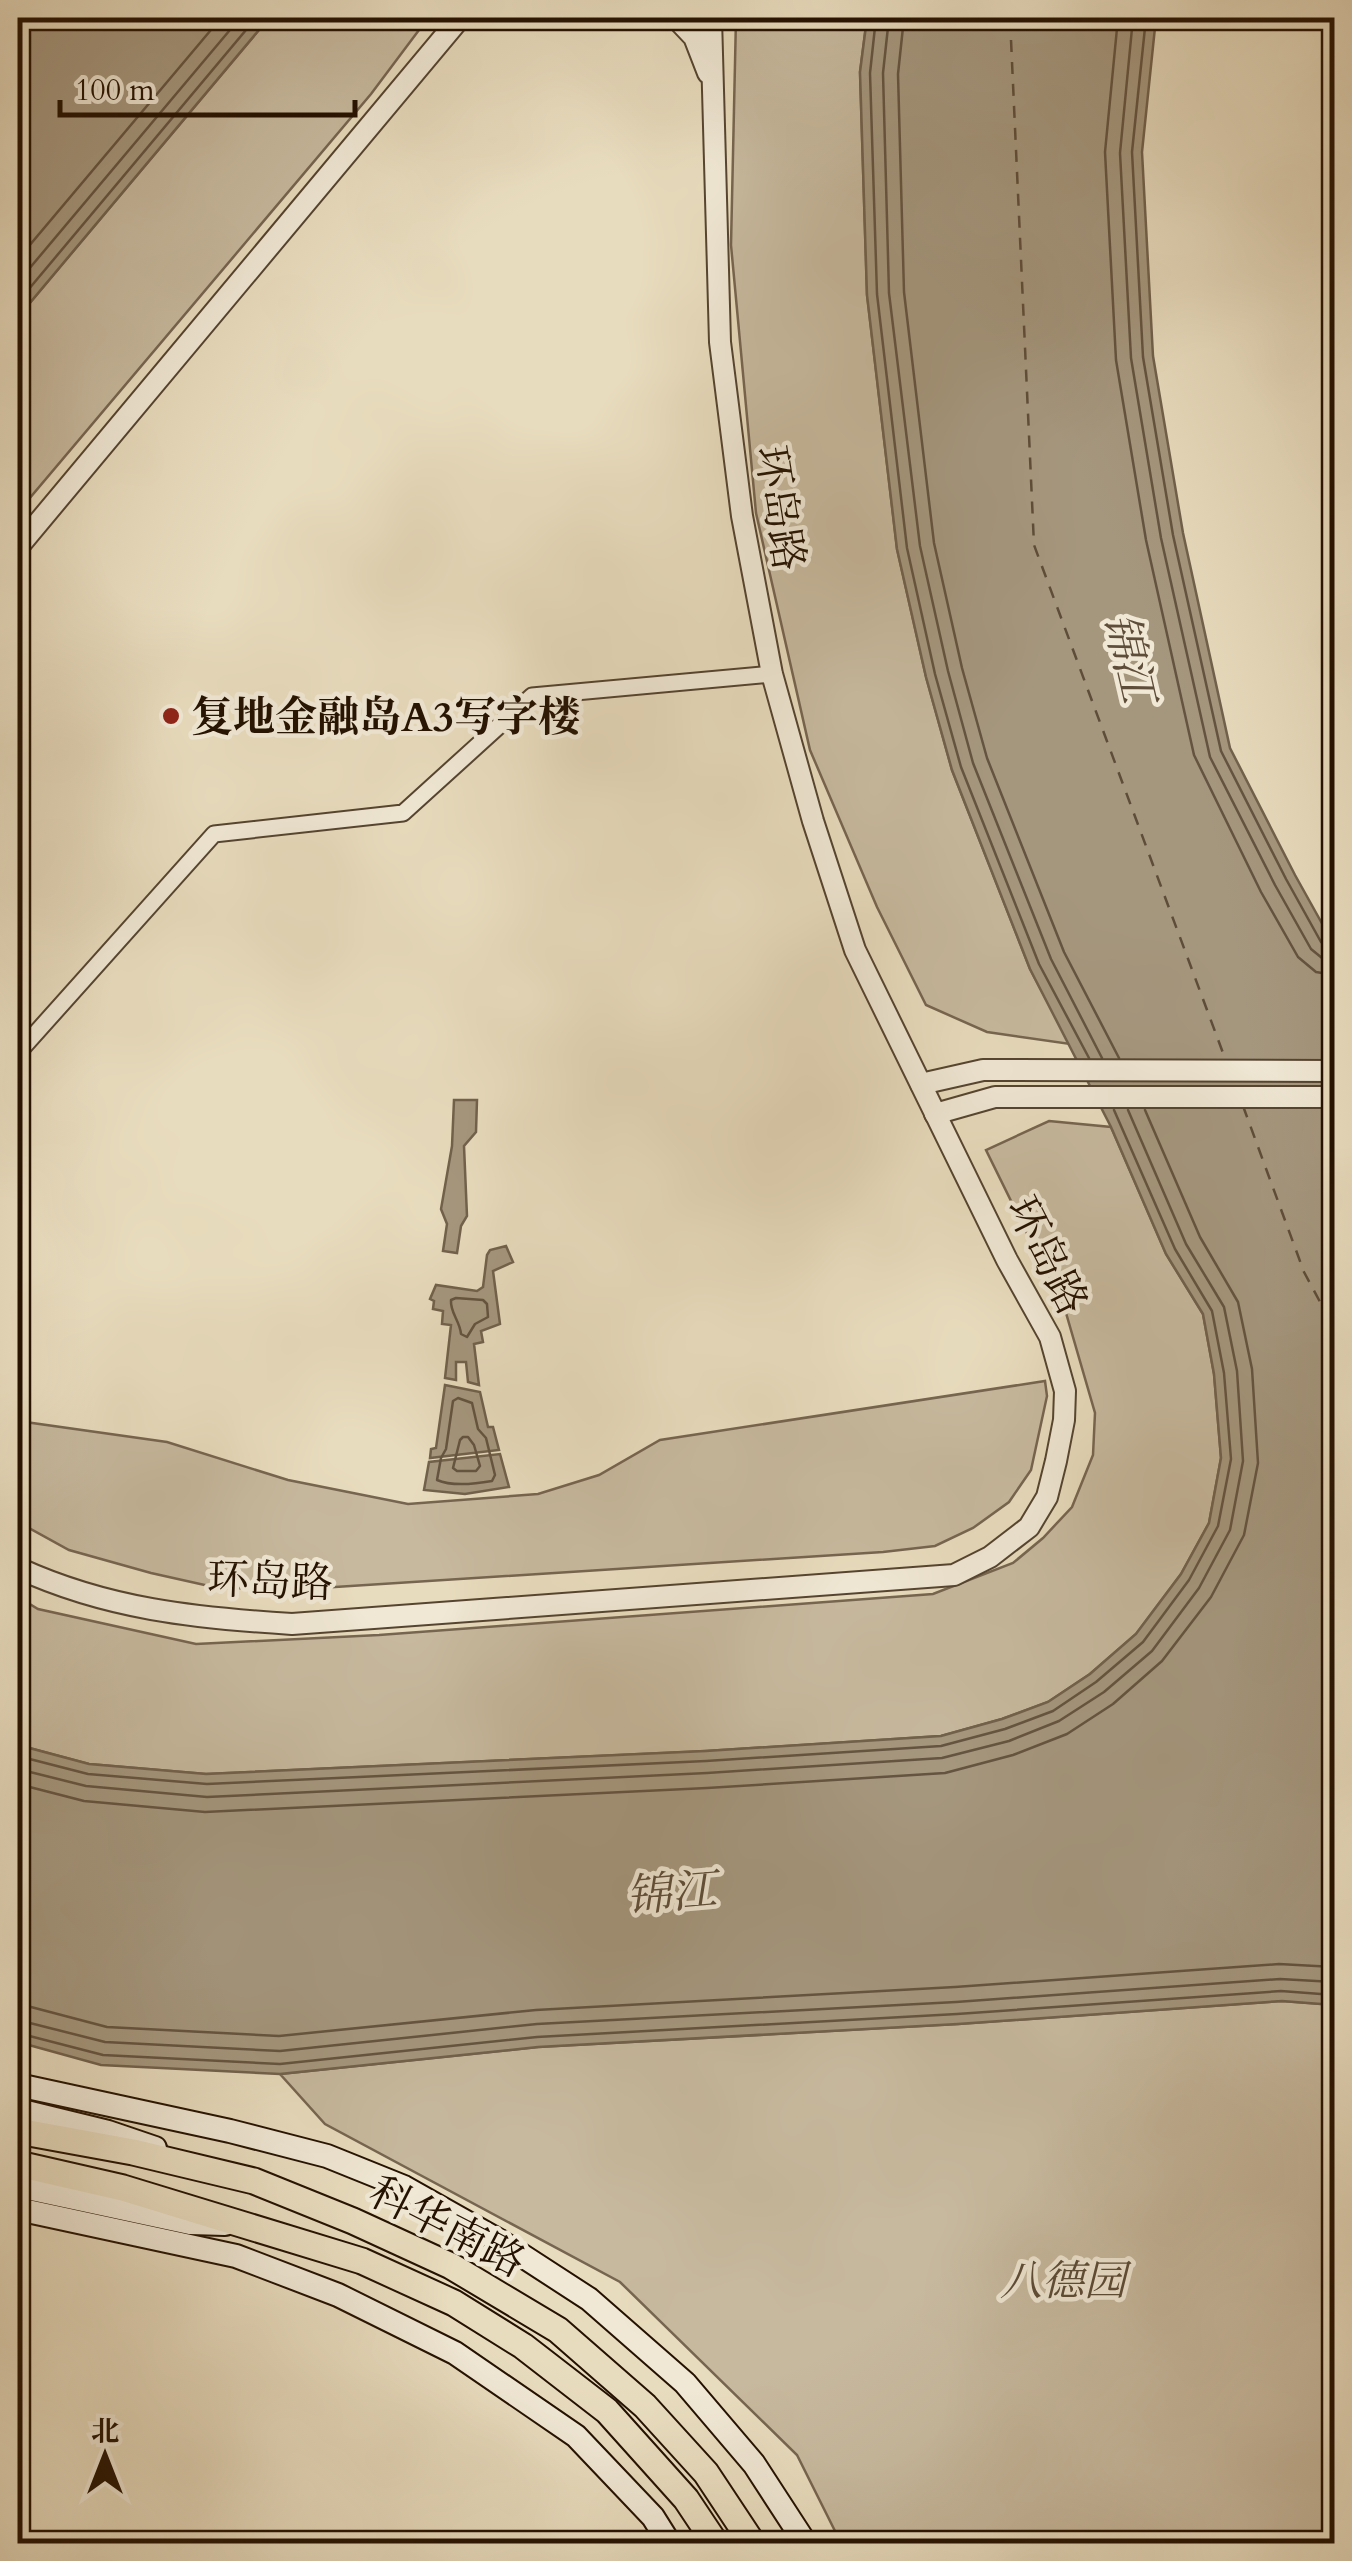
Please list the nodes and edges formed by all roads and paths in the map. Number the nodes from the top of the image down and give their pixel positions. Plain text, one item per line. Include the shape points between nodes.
1 (460, 18) edge
2 (676, 18) edge
3 (711, 18) edge
4 (713, 84) junction
5 (18, 547) edge
6 (772, 674) junction
7 (18, 1053) edge
8 (1334, 1071) edge
9 (921, 1084) junction
10 (1334, 1097) edge
11 (936, 1114) junction
12 (18, 1568) edge
13 (18, 2085) edge
14 (18, 2110) edge
15 (18, 2131) edge
16 (18, 2164) edge
17 (254, 2181) junction
18 (18, 2186) edge
19 (18, 2209) edge
20 (246, 2224) junction
21 (670, 2544) edge
22 (716, 2544) edge
23 (754, 2544) edge
24 (806, 2544) edge

1 - 5 street
2 - 4 street via 694,38
3 - 4 street, 环岛路
4 - 6 street, 环岛路 via 720,342 742,516
6 - 7 street via 532,696 403,813 214,834
6 - 9 street, 环岛路 via 855,950
8 - 9 street via 982,1070
9 - 11 street, 环岛路
10 - 11 street via 995,1097
11 - 12 street, 环岛路 via 1050,1337 1065,1391 1046,1497 1029,1528 954,1575 292,1624 139,1608
13 - 24 main road via 327,2156 404,2188 498,2240 590,2299 685,2383 754,2464
14 - 17 main road
15 - 17 highway, 科华南路
16 - 20 highway, 科华南路
17 - 23 highway, 科华南路 via 451,2266 558,2330 645,2406 706,2473
18 - 20 main road via 190,2223
19 - 21 main road via 236,2256 338,2294 455,2353 576,2436
20 - 22 highway, 科华南路 via 362,2261 454,2303 523,2346 607,2412

